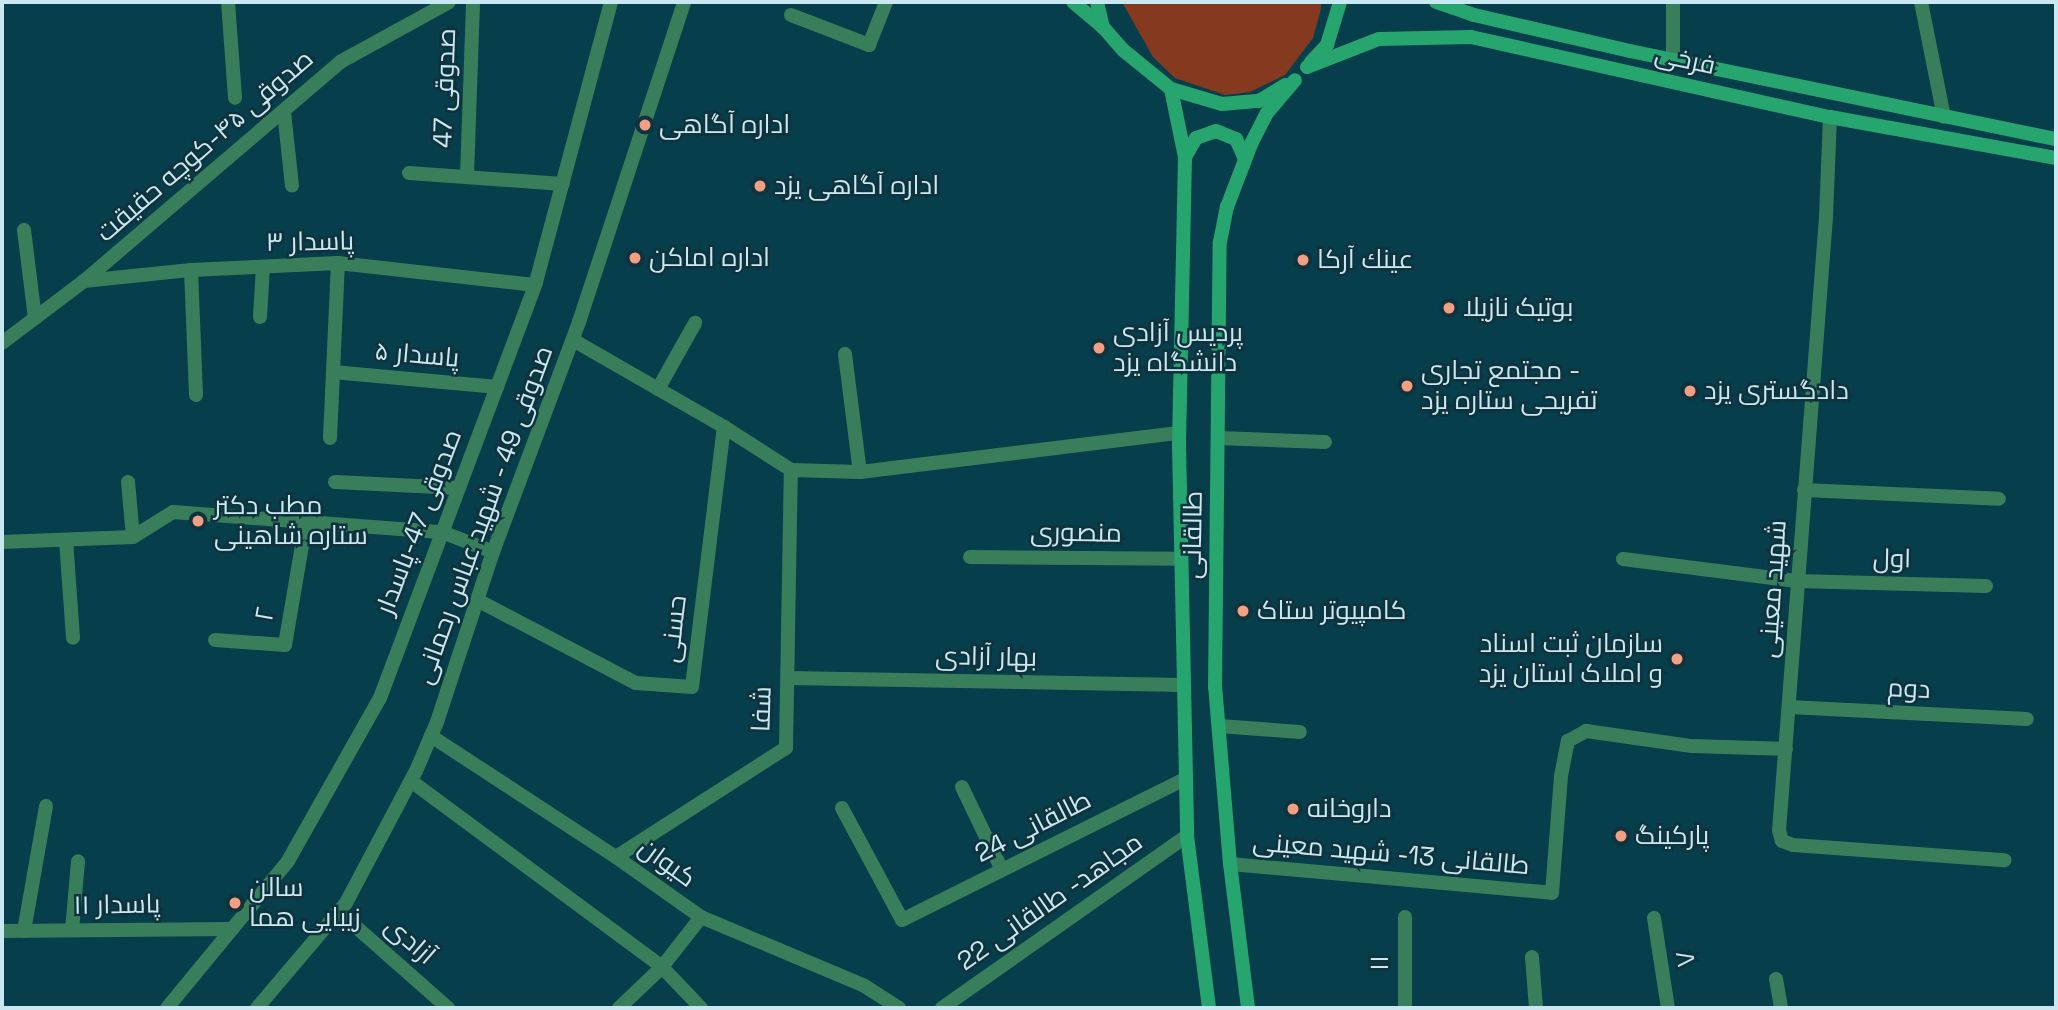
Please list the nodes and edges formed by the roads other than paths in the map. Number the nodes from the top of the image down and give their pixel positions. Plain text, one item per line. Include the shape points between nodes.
1 (228, 2) edge
2 (449, 2) edge
3 (472, 2) edge
4 (611, 2) edge
5 (684, 2) edge
6 (886, 2) edge
7 (1073, 2) edge
8 (1097, 2) edge
9 (1340, 2) edge
10 (1436, 2) edge
11 (1673, 2) edge
12 (1921, 2) edge
13 (791, 15) dead end
14 (1103, 27) junction
15 (1674, 60) junction
16 (1307, 67) junction
17 (1295, 80) junction
18 (1171, 89) junction
19 (235, 98) dead end
20 (285, 112) junction
21 (1830, 117) junction
22 (1944, 117) junction
23 (2056, 139) edge
24 (1185, 157) junction
25 (2056, 158) edge
26 (1245, 159) junction
27 (409, 173) dead end
28 (467, 176) junction
29 (563, 184) junction
30 (292, 186) dead end
31 (24, 230) dead end
32 (338, 263) junction
33 (263, 267) junction
34 (191, 270) junction
35 (84, 281) junction
36 (535, 285) junction
37 (260, 317) dead end
38 (35, 318) junction
39 (695, 323) dead end
40 (573, 340) junction
41 (2, 343) edge
42 (845, 355) dead end
43 (333, 372) junction
44 (497, 387) junction
45 (658, 389) junction
46 (195, 395) dead end
47 (724, 427) junction
48 (1179, 433) junction
49 (330, 438) dead end
50 (1218, 438) junction
51 (1325, 442) dead end
52 (791, 470) junction
53 (860, 472) junction
54 (128, 482) dead end
55 (335, 482) dead end
56 (459, 488) junction
57 (1804, 490) junction
58 (1999, 499) dead end
59 (306, 522) junction
60 (442, 532) junction
61 (133, 537) junction
62 (66, 540) junction
63 (2, 542) edge
64 (493, 552) junction
65 (970, 557) dead end
66 (1181, 559) junction
67 (1623, 559) dead end
68 (1797, 581) junction
69 (1986, 586) dead end
70 (477, 600) junction
71 (73, 638) dead end
72 (215, 640) dead end
73 (788, 678) junction
74 (1183, 685) junction
75 (1789, 707) junction
76 (2027, 719) dead end
77 (1219, 726) junction
78 (1300, 732) dead end
79 (431, 736) junction
80 (1786, 749) junction
81 (1185, 779) junction
82 (411, 781) junction
83 (962, 787) dead end
84 (46, 806) dead end
85 (842, 807) dead end
86 (1187, 836) junction
87 (616, 856) junction
88 (78, 860) dead end
89 (2004, 860) dead end
90 (1230, 864) junction
91 (1002, 870) junction
92 (338, 911) junction
93 (701, 917) junction
94 (1405, 918) dead end
95 (1654, 918) dead end
96 (232, 929) junction
97 (72, 930) junction
98 (2, 931) edge
99 (24, 931) junction
100 (1532, 957) dead end
101 (662, 967) junction
102 (1776, 979) dead end
103 (167, 1008) edge
104 (257, 1008) edge
105 (448, 1008) edge
106 (619, 1008) edge
107 (701, 1008) edge
108 (899, 1008) edge
109 (942, 1008) edge
110 (1209, 1008) edge
111 (1248, 1008) edge
112 (1405, 1008) edge
113 (1536, 1008) edge
114 (1668, 1008) edge
115 (1781, 1008) edge

1 - 19 street
2 - 20 street, صدوقی ۴۵-کوچه حقیقت via 340,62
3 - 28 street, صدوقی 47
4 - 29 street, صدوقی 47-پاسدار
5 - 40 street, صدوقی 49 - شهید عباس رحمانی
6 - 13 street via 869,45
7 - 14 main road
8 - 14 main road
9 - 16 main road via 1327,45
10 - 15 main road, فرخی via 1474,15
11 - 15 street
12 - 22 street
14 - 18 main road via 1123,50
15 - 22 main road, فرخی
16 - 17 main road
16 - 21 main road, فرخی via 1379,39 1471,37
17 - 18 main road via 1259,101 1222,104
17 - 26 main road, طالقانی via 1267,113
18 - 24 main road, طالقانی
20 - 30 street
20 - 35 street, صدوقی ۴۵-کوچه حقیقت
21 - 25 main road, فرخی
21 - 57 street, شهید معینی
22 - 23 main road, فرخی
24 - 26 main road via 1196,138 1216,131 1236,139
24 - 48 main road, طالقانی
26 - 50 main road, طالقانی via 1220,242
27 - 28 street
28 - 29 street
29 - 36 street, صدوقی 47-پاسدار
31 - 38 street
32 - 33 street, پاسدار ۳
32 - 36 street, پاسدار ۳
32 - 43 street
33 - 34 street, پاسدار ۳
33 - 37 street
34 - 35 street, پاسدار ۳
34 - 46 street
35 - 38 street, صدوقی ۴۵-کوچه حقیقت
36 - 44 street, صدوقی 47-پاسدار
38 - 41 street, صدوقی ۴۵-کوچه حقیقت
39 - 45 street
40 - 45 street
40 - 64 street, صدوقی 49 - شهید عباس رحمانی
42 - 53 street
43 - 44 street, پاسدار ۵
43 - 49 street
44 - 56 street, صدوقی 47-پاسدار
45 - 47 street
47 - 52 street
47 - 70 street, حسنی via 692,687 636,683
48 - 53 street
48 - 66 main road, طالقانی
50 - 51 street
50 - 77 main road, طالقانی via 1215,687
52 - 53 street
52 - 73 street, شفا
54 - 61 street
55 - 56 street
56 - 60 street, صدوقی 47-پاسدار
57 - 58 street
57 - 68 street, شهید معینی
59 - 60 street
59 - 61 street via 173,512
59 - 72 street, ۲ via 285,645
60 - 64 street
60 - 96 street, صدوقی 47-پاسدار via 380,698 288,861
61 - 62 street
62 - 63 street
62 - 71 street
64 - 70 street, صدوقی 49 - شهید عباس رحمانی
65 - 66 street, منصوری
66 - 74 main road, طالقانی
67 - 68 street, اول
68 - 69 street, اول
68 - 75 street, شهید معینی
70 - 79 street, صدوقی 49 - شهید عباس رحمانی
73 - 74 street, بهار آزادی
73 - 87 street, شفا via 786,748
74 - 81 main road, طالقانی
75 - 76 street, دوم
75 - 80 street, شهید معینی
77 - 78 street
77 - 90 main road, طالقانی
79 - 82 street, صدوقی 49 - شهید عباس رحمانی
79 - 87 street, کیوان
80 - 89 street, شهید معینی via 1782,841
80 - 90 street, طالقانی 13- شهید معینی via 1692,746 1586,731 1569,741 1561,776 1552,893
81 - 86 main road, طالقانی
81 - 91 street, طالقانی 24
82 - 92 street, صدوقی 49 - شهید عباس رحمانی
82 - 101 street
83 - 91 street
84 - 99 street
85 - 91 street, طالقانی 24 via 902,920
86 - 109 street, مجاهد- طالقانی 22
86 - 110 main road, طالقانی
87 - 93 street, کیوان
88 - 97 street
90 - 111 main road, طالقانی
92 - 104 street, صدوقی 49 - شهید عباس رحمانی
92 - 105 street, آزادی
93 - 101 street, کیوان
93 - 108 street via 863,985
94 - 112 street, ۱۱
95 - 114 street, ۸
96 - 97 street, پاسدار ۱۱
96 - 103 street, صدوقی 47-پاسدار
97 - 99 street, پاسدار ۱۱
98 - 99 street, پاسدار ۱۱
100 - 113 street
101 - 106 street, کیوان
101 - 107 street
102 - 115 street

